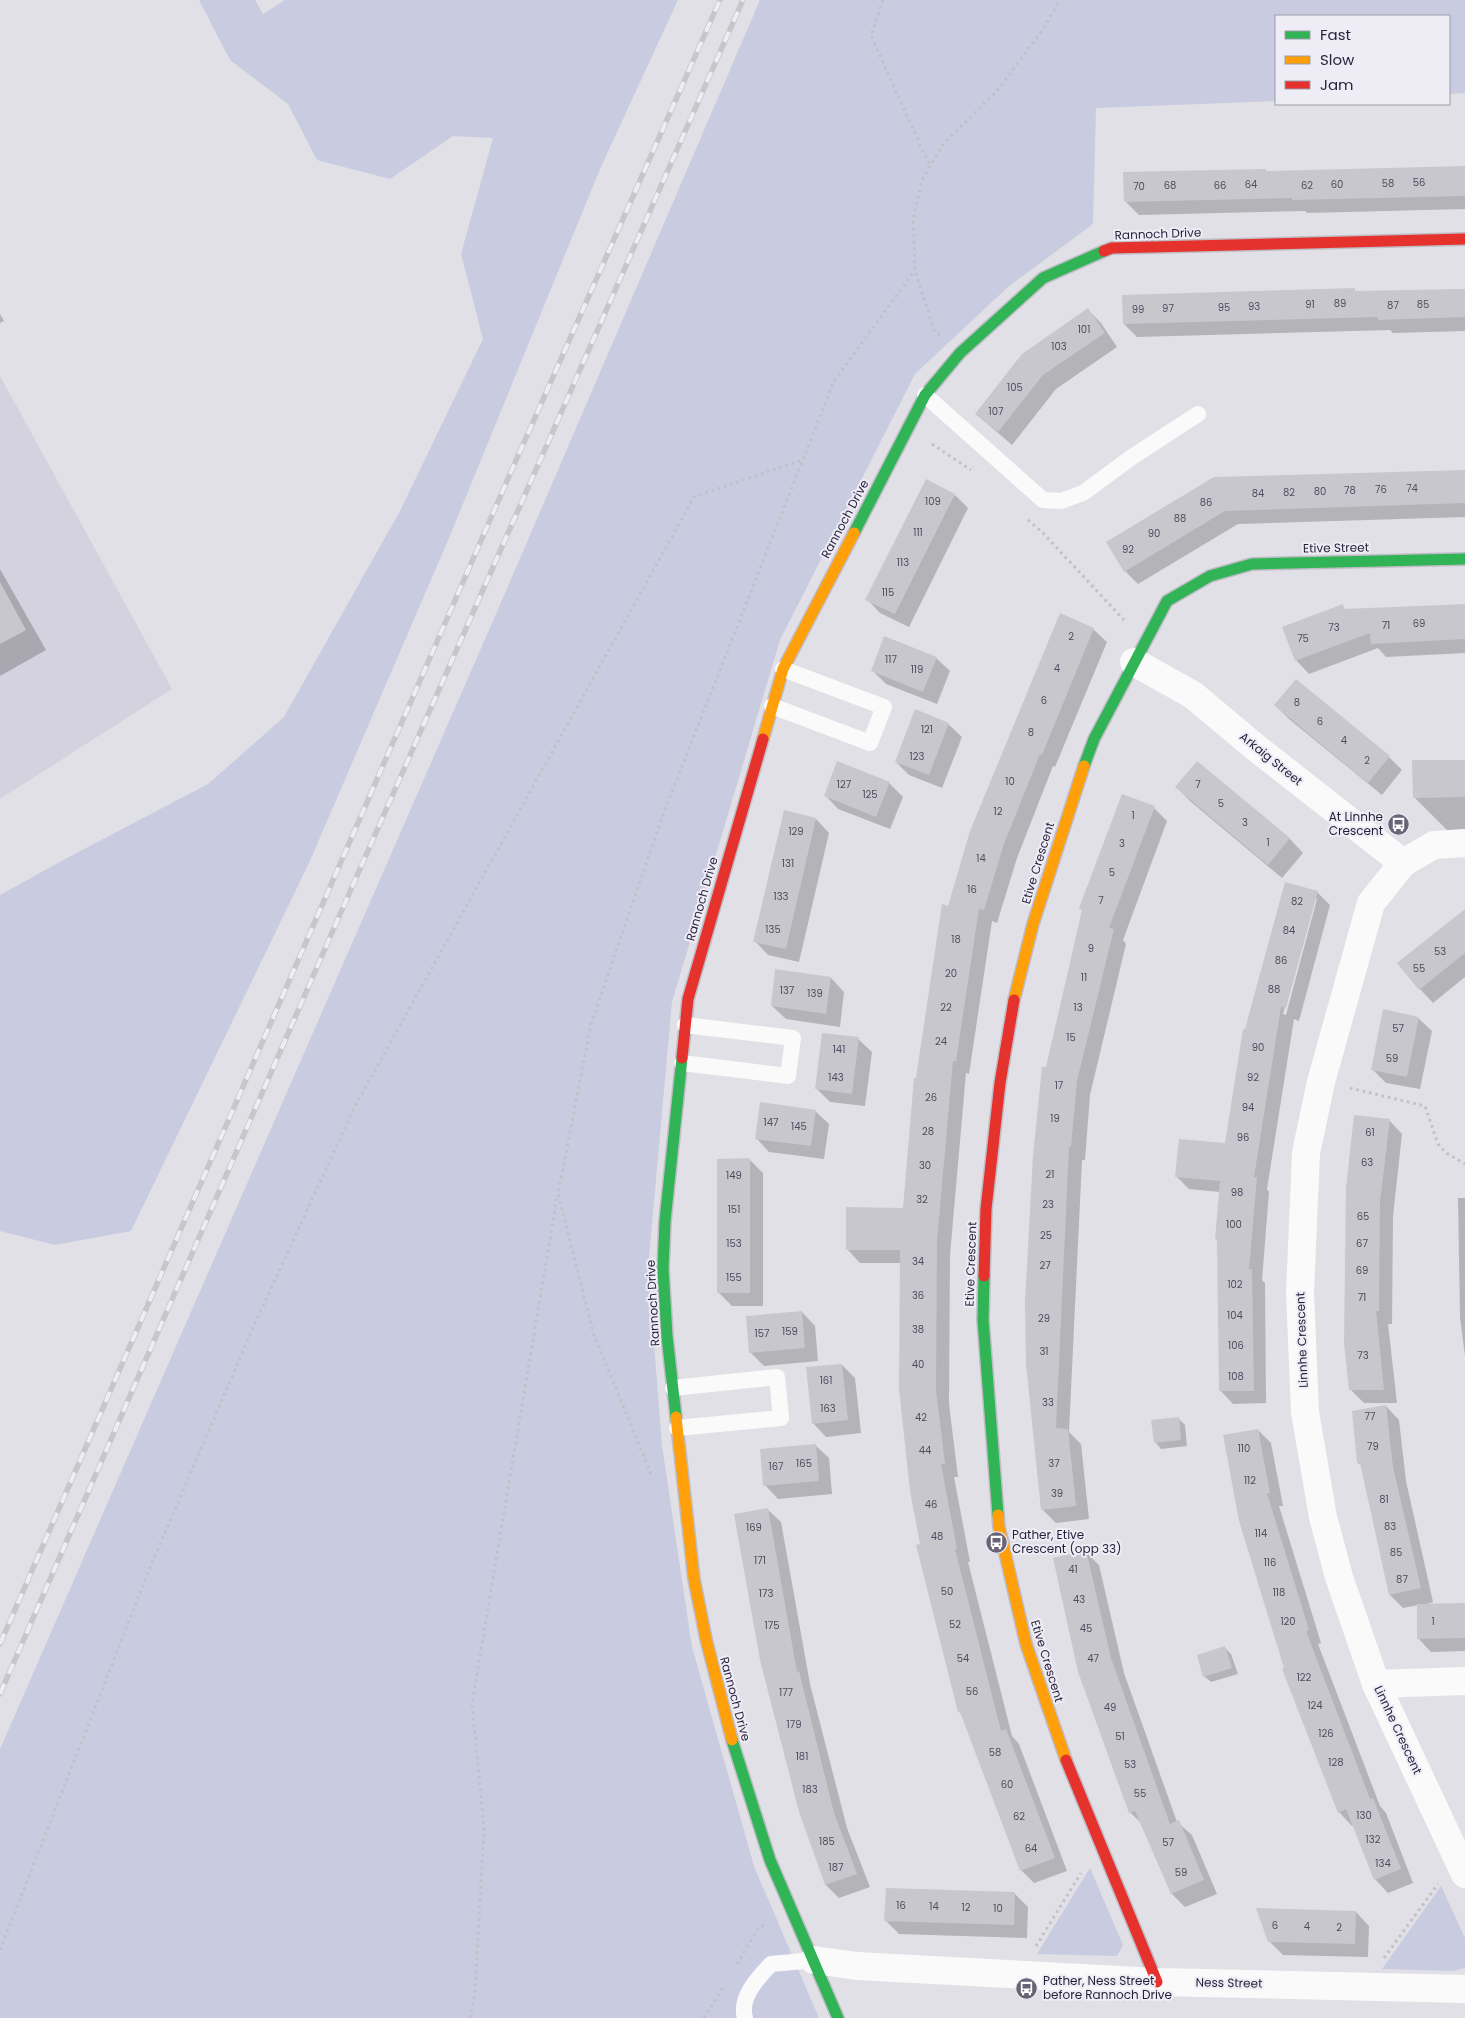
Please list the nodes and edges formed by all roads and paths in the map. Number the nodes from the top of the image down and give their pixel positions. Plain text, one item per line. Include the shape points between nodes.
1 (883, 0) edge
2 (1060, 0) edge
3 (930, 166) junction
4 (1465, 239) edge
5 (960, 353) junction
6 (926, 396) junction
7 (1198, 414) dead end
8 (908, 428) junction
9 (802, 460) dead end
10 (976, 475) dead end
11 (1021, 514) dead end
12 (1465, 558) edge
13 (1210, 576) joint
14 (1140, 652) junction
15 (783, 669) junction
16 (772, 706) junction
17 (1465, 843) edge
18 (1403, 863) junction
19 (686, 1025) junction
20 (682, 1063) junction
21 (1320, 1082) junction
22 (1465, 1164) edge
23 (558, 1194) dead end
24 (673, 1388) junction
25 (677, 1428) junction
26 (1465, 1681) edge
27 (1376, 1684) junction
28 (1100, 1842) junction
29 (1461, 1865) edge
30 (0, 1950) edge
31 (814, 1960) junction
32 (1018, 1974) junction
33 (1157, 1982) junction
34 (1363, 1987) junction
35 (1465, 1989) edge
36 (470, 2018) edge
37 (745, 2018) edge
38 (838, 2018) edge

1 - 3 path via 871,36
2 - 3 path via 1042,31 996,92 944,143
3 - 5 path via 922,180 913,220 915,270 934,330
4 - 5 street, Rannoch Drive via 1112,248 1043,278
5 - 6 street, Rannoch Drive
6 - 7 lane via 1043,500 1061,501 1083,493
6 - 8 street, Rannoch Drive
8 - 10 path
8 - 15 street, Rannoch Drive
9 - 30 path via 694,497 354,1108 252,1330 150,1570
11 - 14 path via 1043,533
12 - 13 street, Etive Street via 1252,564
13 - 14 street, Etive Crescent via 1167,601
14 - 18 street, Arkaig Street
14 - 28 street, Etive Crescent via 1094,739 1033,924 1013,1004 1000,1082 986,1218 983,1320 999,1527 1026,1644 1059,1742
15 - 16 street, Rannoch Drive
15 - 16 lane via 884,707 870,743
16 - 19 street, Rannoch Drive via 688,999
17 - 18 street, Linnhe Crescent via 1434,845
18 - 21 street, Linnhe Crescent via 1371,903
19 - 20 street, Rannoch Drive
19 - 20 lane via 793,1038 788,1076
20 - 24 street, Rannoch Drive via 662,1269
21 - 22 path via 1425,1106 1438,1144
21 - 27 street, Linnhe Crescent via 1306,1153 1300,1293 1305,1412 1326,1526
23 - 36 path via 472,1704 484,1828 475,1993
24 - 25 street, Rannoch Drive
24 - 25 lane via 777,1377 781,1418
25 - 31 street, Rannoch Drive via 694,1579 734,1749 770,1860
26 - 27 street
27 - 29 street, Linnhe Crescent
28 - 32 path
28 - 33 street, Etive Crescent
29 - 34 path
31 - 32 street, Ness Street via 857,1966
31 - 37 lane via 771,1964 750,1987
31 - 38 street, Rannoch Drive
32 - 33 street, Ness Street
33 - 34 street, Ness Street
34 - 35 street, Ness Street

